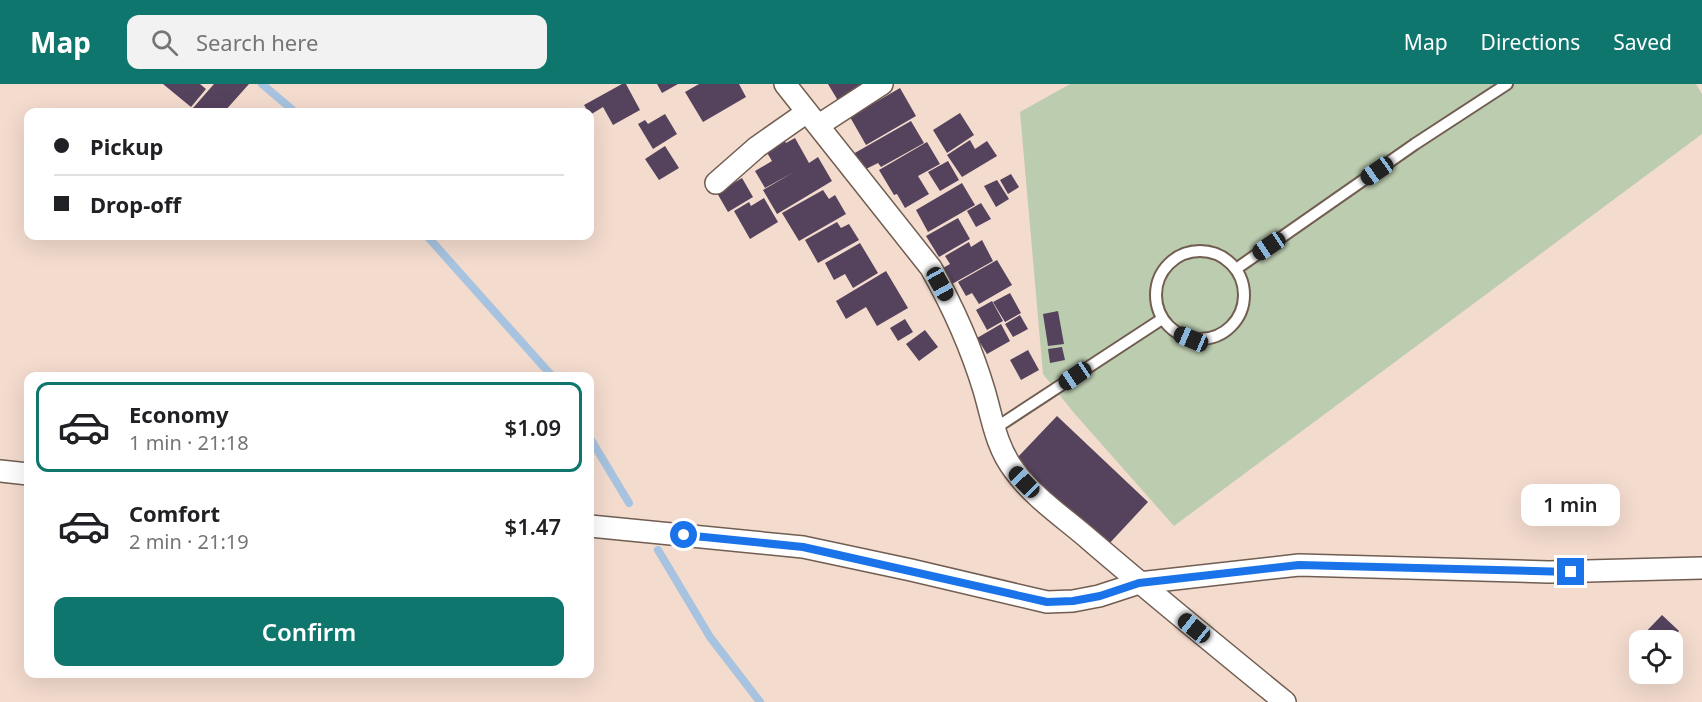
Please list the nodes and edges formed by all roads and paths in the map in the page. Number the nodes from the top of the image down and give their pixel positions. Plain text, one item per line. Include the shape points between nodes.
1 (785, 84) edge
2 (882, 84) edge
3 (1507, 84) edge
4 (813, 119) junction
5 (716, 183) dead end
6 (1236, 269) junction
7 (1162, 319) junction
8 (994, 429) junction
9 (0, 471) edge
10 (24, 474) edge
11 (594, 526) edge
12 (1702, 568) edge
13 (1139, 583) junction
14 (1285, 702) edge

1 - 4 street
2 - 4 street
3 - 6 lane
4 - 5 street via 757,147
4 - 8 street via 931,268 967,341
6 - 7 lane via 1223,257 1207,251 1190,251 1174,258 1156,286 1156,303
6 - 7 lane via 1243,285 1244,303 1238,320 1225,332 1209,339 1191,339 1174,332
7 - 8 lane
8 - 13 street via 1014,471
9 - 10 street
11 - 13 street via 803,547 1047,602 1100,596
12 - 13 street via 1550,572 1299,565
13 - 14 street

